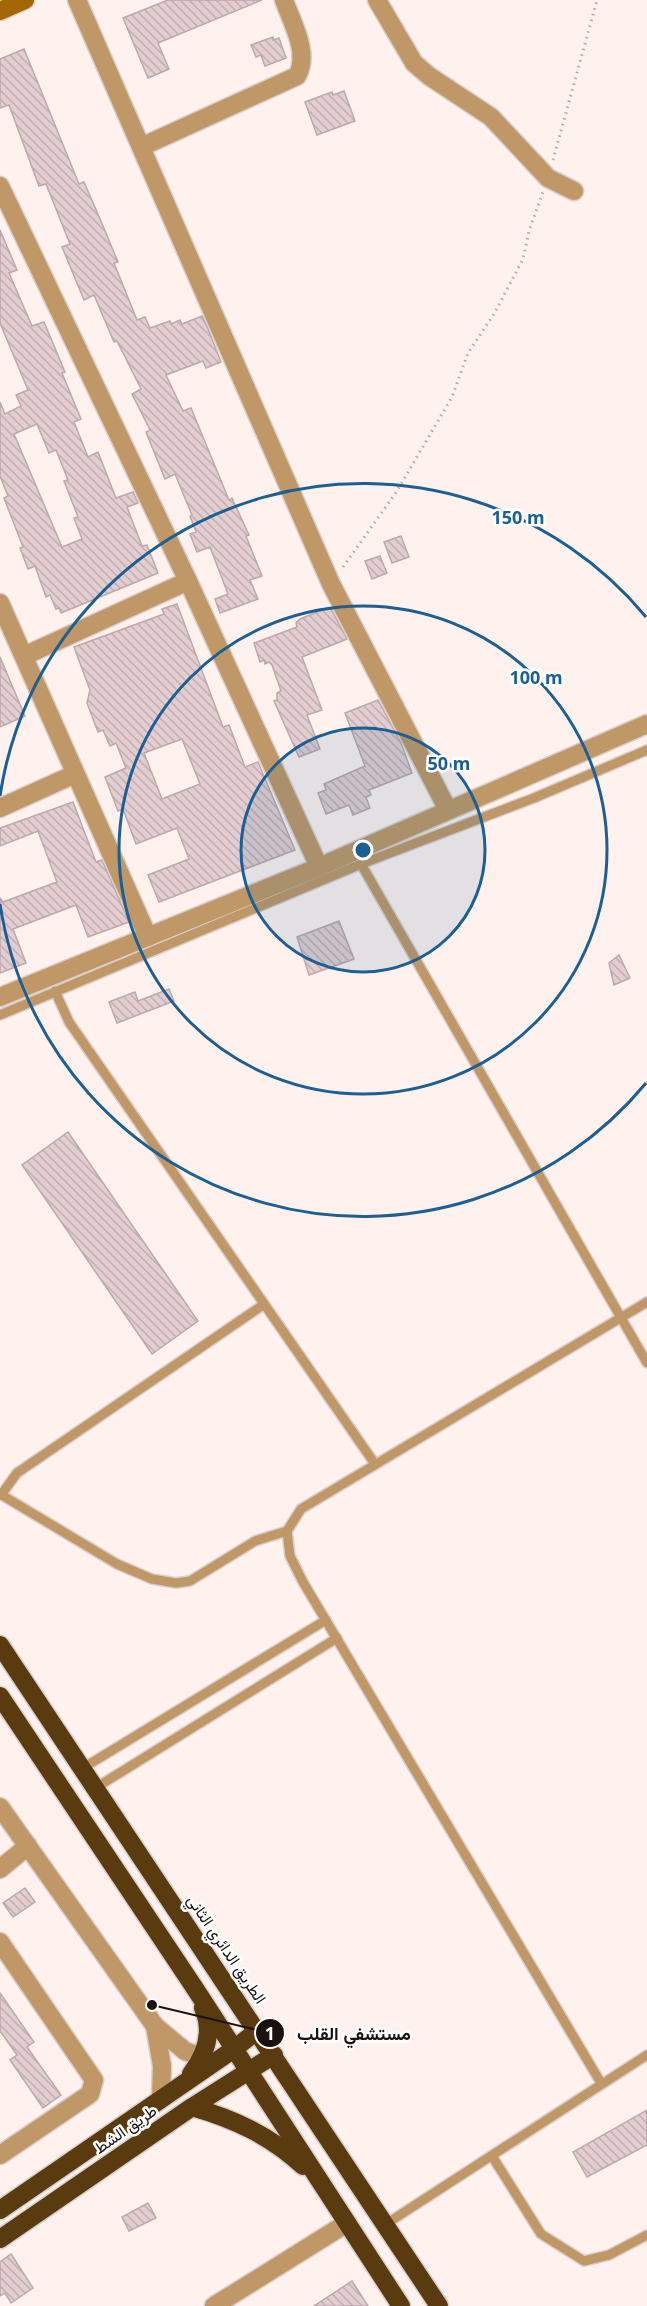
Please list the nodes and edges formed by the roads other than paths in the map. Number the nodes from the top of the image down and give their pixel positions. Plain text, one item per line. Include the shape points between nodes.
1 (25, 0) edge
2 (77, 0) edge
3 (284, 0) edge
4 (377, 0) edge
5 (0, 11) edge
6 (141, 147) junction
7 (0, 186) edge
8 (574, 191) dead end
9 (6, 217) edge
10 (188, 581) junction
11 (0, 603) edge
12 (24, 656) junction
13 (647, 724) edge
14 (647, 750) edge
15 (75, 774) junction
16 (0, 808) edge
17 (448, 810) junction
18 (361, 864) junction
19 (319, 867) junction
20 (148, 937) junction
21 (56, 991) junction
22 (0, 997) edge
23 (0, 1015) edge
24 (647, 1302) edge
25 (263, 1305) junction
26 (620, 1317) junction
27 (647, 1363) edge
28 (375, 1464) junction
29 (0, 1494) edge
30 (287, 1531) junction
31 (326, 1620) junction
32 (337, 1638) junction
33 (0, 1644) edge
34 (0, 1696) edge
35 (83, 1768) junction
36 (97, 1787) junction
37 (0, 1807) edge
38 (28, 1845) junction
39 (0, 1869) edge
40 (0, 1942) edge
41 (196, 1989) junction
42 (155, 2026) junction
43 (258, 2030) junction
44 (234, 2049) junction
45 (274, 2055) junction
46 (647, 2055) edge
47 (202, 2057) junction
48 (249, 2071) junction
49 (186, 2082) junction
50 (601, 2083) junction
51 (161, 2098) junction
52 (192, 2107) junction
53 (0, 2155) edge
54 (492, 2156) junction
55 (323, 2186) junction
56 (0, 2210) edge
57 (346, 2223) junction
58 (386, 2224) junction
59 (647, 2235) edge
60 (0, 2239) edge
61 (214, 2306) edge
62 (401, 2306) edge
63 (439, 2306) edge

1 - 5 street
2 - 6 street
3 - 6 street via 302,51 303,65 297,76
4 - 8 street via 414,63 491,117 548,178
6 - 17 street via 331,584
7 - 9 street
9 - 10 street
10 - 12 street
10 - 19 street
11 - 12 street
12 - 15 street
13 - 17 street
14 - 18 lane
15 - 16 street
15 - 20 street
17 - 19 street
18 - 21 lane
18 - 26 lane
19 - 20 street
20 - 22 street
21 - 23 lane
21 - 25 lane via 69,1022
24 - 26 lane
25 - 28 lane
25 - 29 lane via 17,1473
26 - 27 lane
26 - 28 lane
28 - 30 lane via 301,1509
29 - 30 lane via 117,1564 152,1580 190,1581 255,1541
30 - 31 lane via 290,1556
31 - 32 lane
31 - 35 lane
32 - 36 lane
32 - 50 lane
33 - 35 highway, الطريق الدائري الثاني
34 - 41 highway
35 - 36 highway, الطريق الدائري الثاني
36 - 43 highway, الطريق الدائري الثاني
37 - 38 street
38 - 39 street
38 - 42 street
40 - 53 street via 94,2080 90,2094
41 - 44 highway
41 - 47 highway via 206,2013 208,2031
42 - 47 street via 185,2051
42 - 51 street via 162,2066
43 - 44 highway, طريق الشط
43 - 45 highway, الطريق الدائري الثاني
44 - 48 highway
44 - 49 highway, طريق الشط
45 - 48 highway, طريق الشط
45 - 58 highway, الطريق الدائري الثاني
46 - 50 lane
47 - 49 highway
48 - 52 highway, طريق الشط
48 - 55 highway
49 - 51 highway, طريق الشط
50 - 54 lane
51 - 56 highway, طريق الشط
52 - 55 highway via 222,2115 277,2144
52 - 60 highway, طريق الشط
54 - 58 lane
54 - 59 lane via 541,2234 584,2261 609,2255
55 - 57 highway
57 - 61 street
57 - 62 highway
58 - 63 highway, الطريق الدائري الثاني

